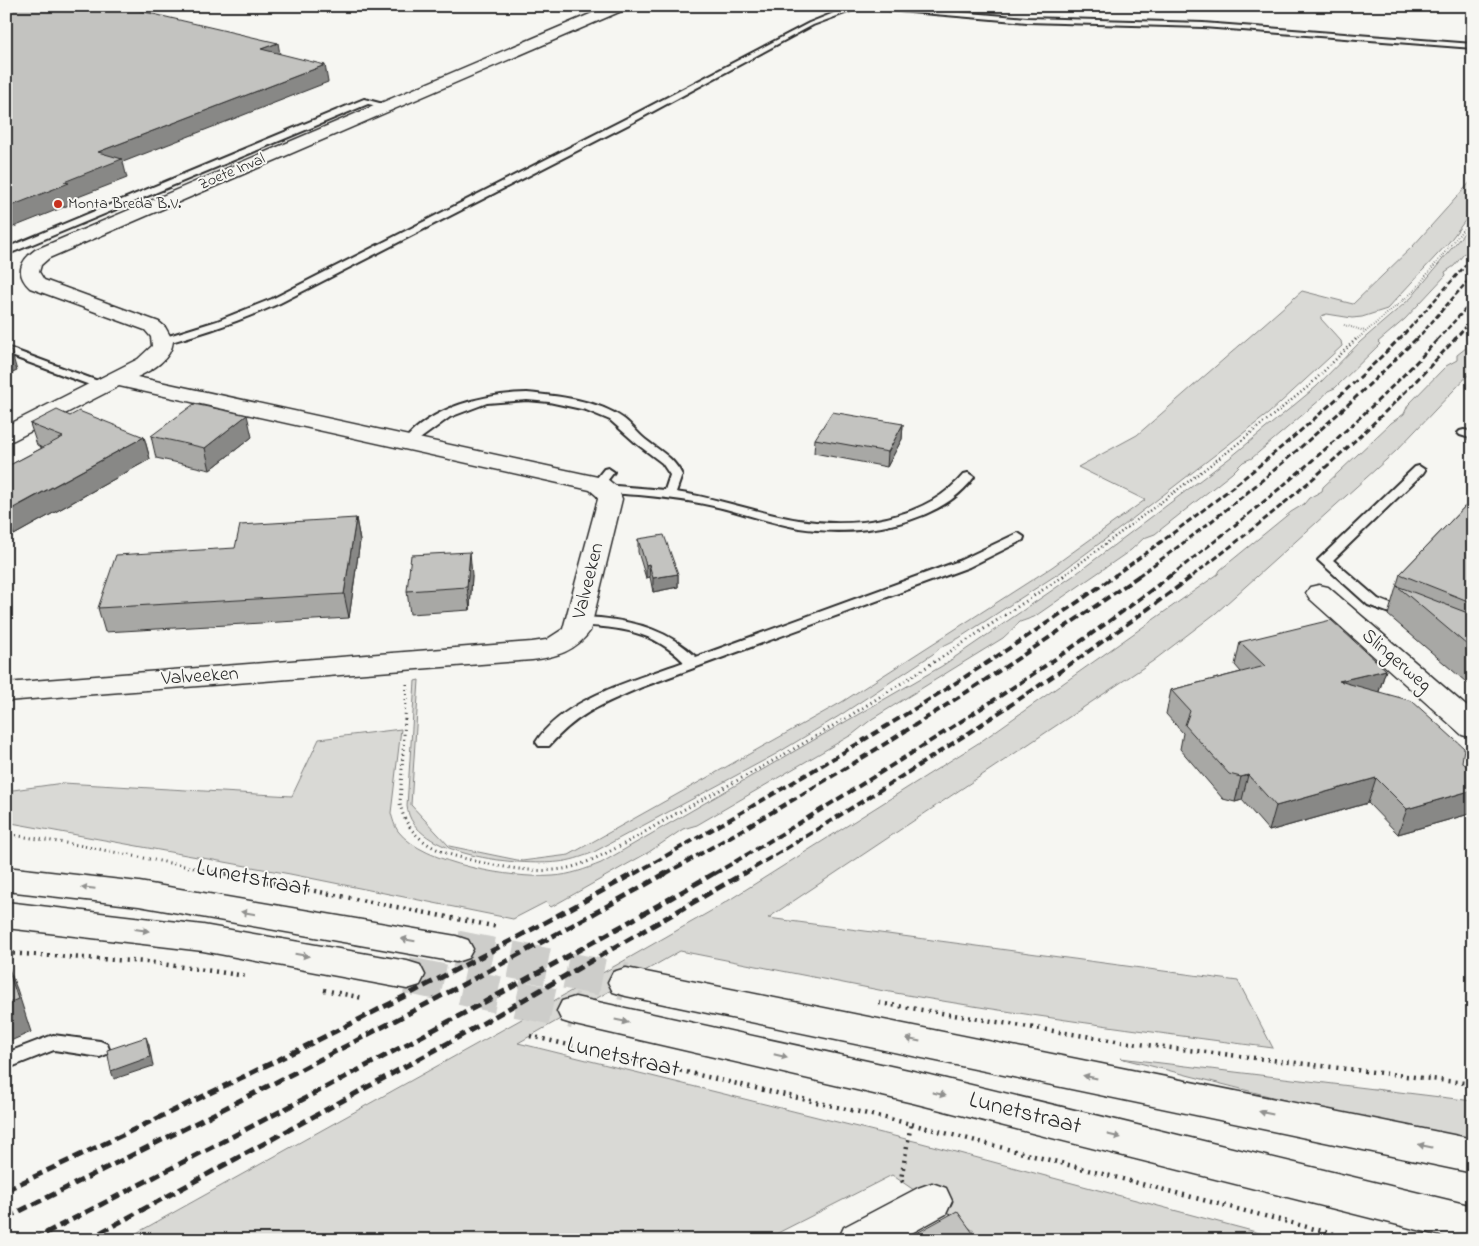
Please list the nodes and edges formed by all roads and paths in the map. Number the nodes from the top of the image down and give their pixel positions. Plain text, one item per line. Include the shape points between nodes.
1 (621, 6) edge
2 (863, 6) edge
3 (811, 24) joint
4 (1473, 46) edge
5 (387, 106) junction
6 (179, 180) junction
7 (200, 186) junction
8 (1473, 217) edge
9 (6, 252) edge
10 (1344, 325) dead end
11 (1366, 331) junction
12 (163, 341) junction
13 (6, 350) edge
14 (108, 383) junction
15 (6, 434) edge
16 (409, 442) junction
17 (1419, 470) dead end
18 (968, 477) dead end
19 (604, 481) junction
20 (670, 495) junction
21 (1018, 537) dead end
22 (1319, 593) dead end
23 (1418, 620) edge
24 (578, 621) junction
25 (408, 661) junction
26 (694, 663) junction
27 (6, 692) edge
28 (1473, 728) edge
29 (544, 742) dead end
30 (6, 834) edge
31 (6, 879) edge
32 (6, 915) edge
33 (498, 927) dead end
34 (456, 949) tunnel mouth
35 (6, 953) edge
36 (407, 975) tunnel mouth
37 (254, 977) dead end
38 (626, 982) tunnel mouth
39 (322, 990) dead end
40 (363, 998) dead end
41 (877, 1002) dead end
42 (575, 1011) tunnel mouth
43 (530, 1036) dead end
44 (100, 1049) dead end
45 (6, 1061) edge
46 (1473, 1084) edge
47 (911, 1124) junction
48 (1473, 1156) edge
49 (917, 1190) joint
50 (1473, 1225) edge
51 (859, 1240) edge
52 (1357, 1240) edge

1 - 5 street, Zoete Inval
2 - 3 lane via 848,8
2 - 4 lane via 1027,20 1204,25
3 - 12 lane via 276,301
5 - 6 lane via 367,101
5 - 7 street, Zoete Inval
6 - 7 lane
6 - 9 lane
7 - 12 street, Zoete Inval via 52,249 35,259 29,268 29,276 37,284 144,322 158,330
8 - 11 path via 1414,291
10 - 11 path
11 - 25 path via 1274,416 1067,574 860,709 766,765 586,862 552,870 509,868 443,852 412,832 402,816 400,803
12 - 14 street via 154,358
13 - 14 lane
14 - 15 street
14 - 16 street
16 - 19 street
16 - 20 lane via 442,417 469,403 512,396 558,400 606,414 664,458 676,475
17 - 23 lane via 1325,560 1373,602
18 - 20 lane via 941,503 924,511 841,527 799,524 730,505
19 - 20 lane
19 - 24 street, Valveeken via 610,499
21 - 26 lane via 964,564
22 - 28 street, Slingerweg
24 - 25 street, Valveeken via 570,639 546,650
24 - 26 lane via 642,628 666,638
25 - 27 street, Valveeken
26 - 29 lane via 590,704 560,724
30 - 33 path, Lunetstraat via 78,845
34 -> 31 street, Lunetstraat via 139,894
32 -> 36 street via 204,938
35 - 37 path via 147,962
48 -> 38 street
39 - 40 path
41 - 46 path via 1122,1042
42 -> 50 street, Lunetstraat via 755,1050
43 - 47 path, Lunetstraat
44 - 45 lane via 53,1042
47 - 49 path
47 - 52 path, Lunetstraat
49 - 51 street

